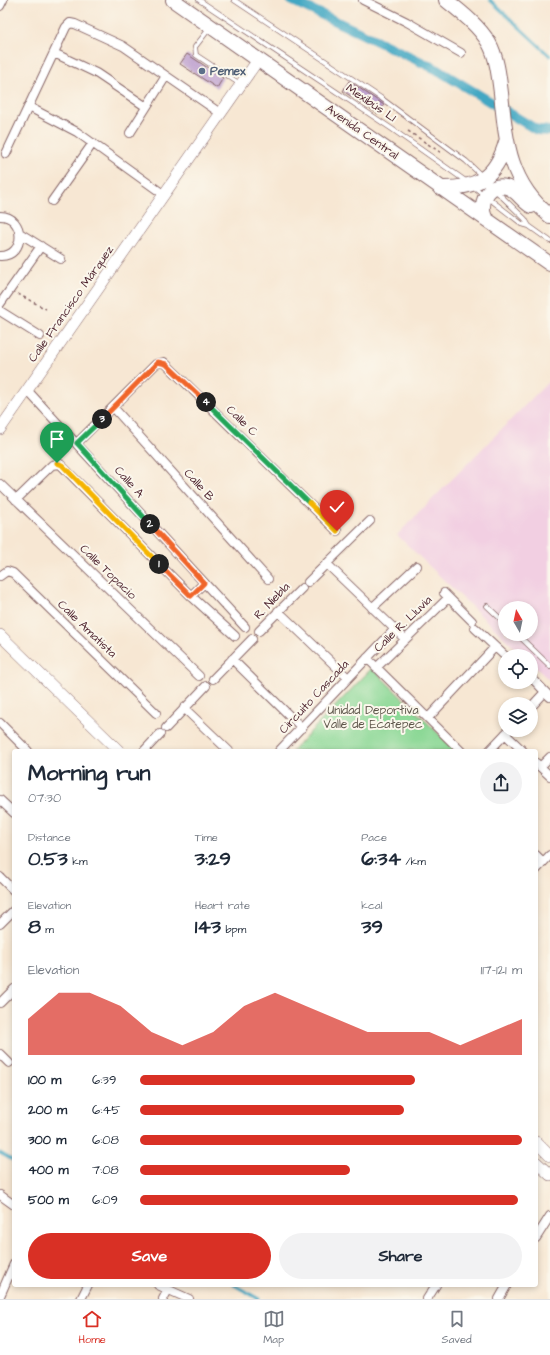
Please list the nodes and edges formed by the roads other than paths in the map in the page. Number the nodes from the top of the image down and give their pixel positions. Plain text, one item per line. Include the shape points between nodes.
1 (3, 0) edge
2 (173, 0) edge
3 (199, 0) edge
4 (234, 0) edge
5 (363, 0) edge
6 (446, 0) edge
7 (0, 6) edge
8 (211, 27) junction
9 (54, 53) junction
10 (461, 53) dead end
11 (258, 60) junction
12 (166, 76) junction
13 (241, 85) junction
14 (29, 106) junction
15 (146, 106) junction
16 (220, 113) junction
17 (130, 133) dead end
18 (507, 141) junction
19 (93, 143) junction
20 (6, 154) dead end
21 (471, 185) junction
22 (440, 188) junction
23 (488, 188) junction
24 (164, 194) junction
25 (52, 201) dead end
26 (546, 213) edge
27 (0, 216) edge
28 (485, 218) junction
29 (528, 226) junction
30 (21, 234) junction
31 (550, 241) edge
32 (41, 246) junction
33 (0, 256) edge
34 (61, 259) dead end
35 (550, 264) edge
36 (0, 304) edge
37 (0, 311) edge
38 (40, 336) dead end
39 (27, 390) junction
40 (113, 408) junction
41 (0, 429) edge
42 (77, 443) junction
43 (0, 484) edge
44 (16, 500) junction
45 (370, 521) dead end
46 (337, 531) dead end
47 (327, 564) junction
48 (417, 566) dead end
49 (0, 576) edge
50 (268, 579) dead end
51 (204, 583) junction
52 (191, 596) junction
53 (487, 606) dead end
54 (372, 608) junction
55 (278, 611) junction
56 (498, 616) edge
57 (245, 627) dead end
58 (394, 630) junction
59 (259, 631) dead end
60 (0, 635) edge
61 (235, 636) dead end
62 (252, 639) dead end
63 (405, 639) junction
64 (524, 641) edge
65 (495, 647) junction
66 (498, 650) edge
67 (367, 658) junction
68 (232, 659) junction
69 (550, 666) edge
70 (376, 668) junction
71 (199, 676) dead end
72 (213, 678) dead end
73 (348, 678) junction
74 (538, 684) edge
75 (206, 686) dead end
76 (548, 694) edge
77 (538, 702) edge
78 (184, 708) junction
79 (156, 713) dead end
80 (428, 718) junction
81 (0, 723) edge
82 (166, 728) dead end
83 (302, 728) junction
84 (160, 734) dead end
85 (502, 737) edge
86 (511, 737) edge
87 (26, 749) edge
88 (117, 749) edge
89 (146, 749) edge
90 (227, 749) edge
91 (281, 749) edge
92 (459, 749) edge
93 (491, 749) edge
94 (519, 749) edge
95 (550, 757) edge
96 (538, 765) edge
97 (550, 776) edge
98 (0, 800) edge
99 (12, 812) edge
100 (550, 855) edge
101 (538, 857) edge
102 (544, 862) junction
103 (538, 868) edge
104 (0, 878) edge
105 (12, 889) edge
106 (12, 912) edge
107 (0, 924) edge
108 (12, 991) edge
109 (0, 1003) edge
110 (0, 1054) edge
111 (9, 1063) dead end
112 (538, 1144) edge
113 (550, 1156) edge
114 (538, 1164) edge
115 (550, 1175) edge
116 (0, 1195) edge
117 (12, 1204) edge
118 (550, 1216) edge
119 (538, 1235) edge
120 (12, 1269) edge
121 (87, 1287) edge
122 (162, 1287) edge
123 (435, 1287) edge
124 (506, 1287) edge
125 (168, 1290) junction
126 (0, 1296) edge
127 (81, 1299) edge
128 (163, 1299) edge
129 (188, 1299) edge
130 (427, 1299) edge
131 (498, 1299) edge

1 - 7 street
2 - 8 highway, Avenida Central
3 - 21 lane, Mexibús L1 via 385,124
4 - 23 lane, Mexibús L1 via 380,98 466,161
5 - 10 street
6 - 18 highway via 473,24 489,43 500,84
8 - 11 highway, Avenida Central
8 - 13 lane via 195,47 196,55
9 - 12 street via 66,27 70,23 76,24 116,42
9 - 14 street
9 - 15 street via 96,73
11 - 13 street, Calle Francisco Márquez
11 - 22 highway, Avenida Central via 350,122
12 - 15 street
12 - 16 street
13 - 16 street, Calle Francisco Márquez
14 - 19 street
14 - 20 street
15 - 17 street
16 - 24 street, Calle Francisco Márquez
18 - 23 highway
18 - 26 highway via 515,172 522,185
19 - 24 street
19 - 25 street
21 - 22 highway
21 - 23 highway
22 - 28 highway, Avenida Central
23 - 26 highway via 511,189 529,205
23 - 28 highway via 482,208
23 - 29 lane, Mexibús L1 via 522,224
23 - 29 lane, Mexibús L1 via 525,219
24 - 39 street, Calle Francisco Márquez
27 - 30 street via 12,219
28 - 35 highway, Avenida Central
29 - 31 lane, Mexibús L1
30 - 32 street
30 - 33 street via 19,244 12,252
32 - 34 street
32 - 36 street
37 - 38 street
39 - 41 street, Calle Francisco Márquez
39 - 42 street, Calle A
40 - 42 street, Calle C
40 - 46 street, Calle C via 156,364 164,362
40 - 50 street, Calle B
42 - 51 street, Calle A
43 - 44 street, Calle Topacio
44 - 52 street via 52,465 60,464
44 - 71 street, Calle Topacio
45 - 47 street, R. Niebla
47 - 54 street
47 - 55 street, R. Niebla
48 - 54 street
49 - 79 street, Calle Amatista via 7,571 12,573
51 - 52 street
51 - 57 street, Calle A
52 - 61 street
53 - 56 lane
54 - 58 street
55 - 59 street, R. Niebla
55 - 73 street
58 - 63 street
58 - 67 street, Circuito Cascada
60 - 88 street
62 - 68 street
63 - 65 street, Calle R. Lluvia via 446,596
63 - 70 street, Calle R. Lluvia
64 - 69 lane
65 - 66 street
65 - 80 street
67 - 70 street, Circuito Cascada
67 - 73 street, Circuito Cascada
68 - 72 street
68 - 83 street
70 - 80 street, Circuito Cascada
73 - 83 street, Circuito Cascada
74 - 76 street
75 - 78 street
76 - 77 street
78 - 82 street
78 - 90 street
80 - 92 street, Circuito Cascada
81 - 87 street
83 - 91 street, Circuito Cascada
84 - 89 street
85 - 93 street
86 - 94 street
95 - 96 street
96 - 97 street
98 - 99 street
100 - 102 street
101 - 102 street
102 - 103 street
104 - 105 street
106 - 107 street
108 - 109 street
110 - 111 street
112 - 113 street
114 - 115 street
116 - 117 street
118 - 119 street
120 - 126 street
121 - 127 street
122 - 125 street
123 - 130 street
124 - 131 street
125 - 128 street
125 - 129 street

